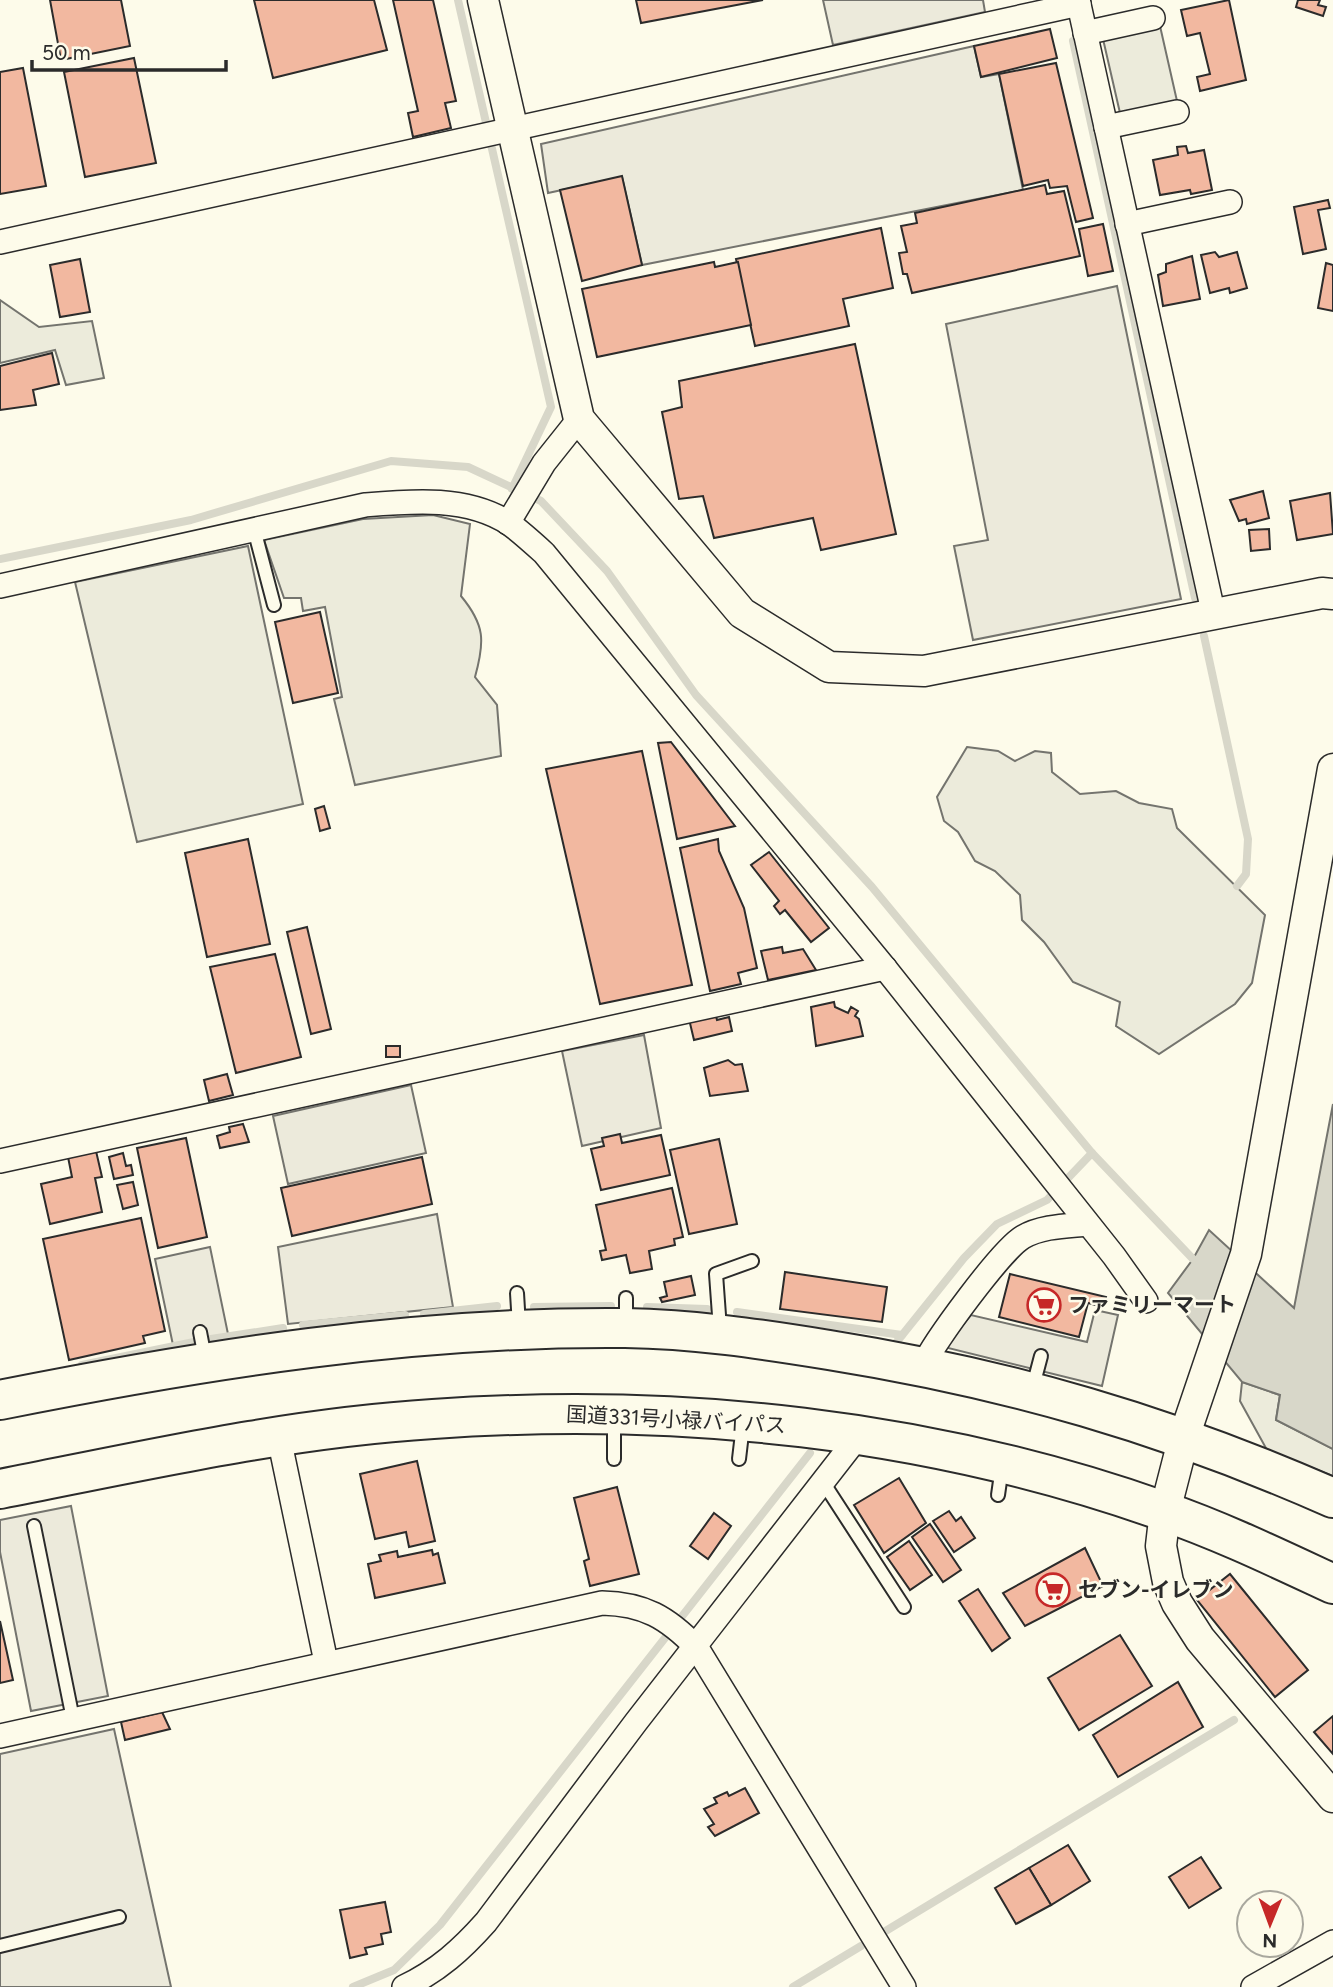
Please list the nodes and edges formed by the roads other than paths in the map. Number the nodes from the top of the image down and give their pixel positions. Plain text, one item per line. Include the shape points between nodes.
1 (483, 0) edge
2 (1079, 2) edge
3 (1153, 18) dead end
4 (1085, 33) junction
5 (1177, 112) dead end
6 (1106, 127) junction
7 (511, 128) junction
8 (1230, 202) dead end
9 (1128, 224) junction
10 (0, 242) edge
11 (579, 419) junction
12 (508, 523) junction
13 (254, 530) junction
14 (0, 586) edge
15 (1333, 594) edge
16 (274, 605) dead end
17 (1214, 616) junction
18 (1332, 783) edge
19 (885, 968) junction
20 (0, 1161) edge
21 (1082, 1217) junction
22 (752, 1261) dead end
23 (1146, 1301) dead end
24 (720, 1333) junction
25 (923, 1366) junction
26 (0, 1400) edge
27 (614, 1414) junction
28 (744, 1421) junction
29 (860, 1434) junction
30 (1184, 1437) junction
31 (279, 1438) junction
32 (614, 1459) dead end
33 (739, 1459) dead end
34 (823, 1482) junction
35 (0, 1489) edge
36 (1333, 1498) edge
37 (1165, 1511) junction
38 (34, 1526) dead end
39 (1333, 1584) edge
40 (904, 1607) dead end
41 (694, 1644) junction
42 (327, 1662) junction
43 (73, 1719) junction
44 (0, 1736) edge
45 (1333, 1797) edge
46 (119, 1917) dead end
47 (1333, 1942) edge
48 (0, 1946) edge
49 (404, 1987) edge
50 (904, 1987) edge
51 (1253, 1987) edge

1 - 7 street
2 - 4 street
2 - 7 street
3 - 4 street
4 - 6 street
5 - 6 street
6 - 9 street
7 - 10 street
7 - 11 street
8 - 9 street
9 - 17 street
11 - 12 street via 544,463
11 - 17 street via 742,614 829,667 923,671
12 - 13 street via 464,506 419,500 365,505
12 - 19 street via 544,553
13 - 14 street
13 - 16 lane
15 - 17 street
18 - 30 street via 1246,1254
19 - 20 street
19 - 21 street
21 - 23 street
21 - 25 street via 1025,1236 1003,1253
22 - 24 lane via 716,1274
24 - 25 highway
24 - 26 highway via 626,1313 518,1311 421,1337 203,1347
25 - 30 highway via 1036,1373 1110,1412
27 - 28 highway, 国道331号小禄バイパス
27 - 31 highway, 国道331号小禄バイパス via 431,1419
27 - 32 lane
28 - 29 highway, 国道331号小禄バイパス
28 - 33 lane
29 - 34 street
29 - 37 highway, 国道331号小禄バイパス via 1000,1479
30 - 36 highway
30 - 37 street
31 - 35 highway, 国道331号小禄バイパス
31 - 42 street
34 - 40 lane
34 - 41 street
37 - 39 highway, 国道331号小禄バイパス
37 - 45 street via 1161,1546 1177,1603 1244,1694
38 - 43 lane
41 - 42 street via 661,1617 629,1604 602,1603
41 - 49 street via 466,1945 431,1975
41 - 50 street
42 - 43 street
43 - 44 street
46 - 48 lane
47 - 51 street

